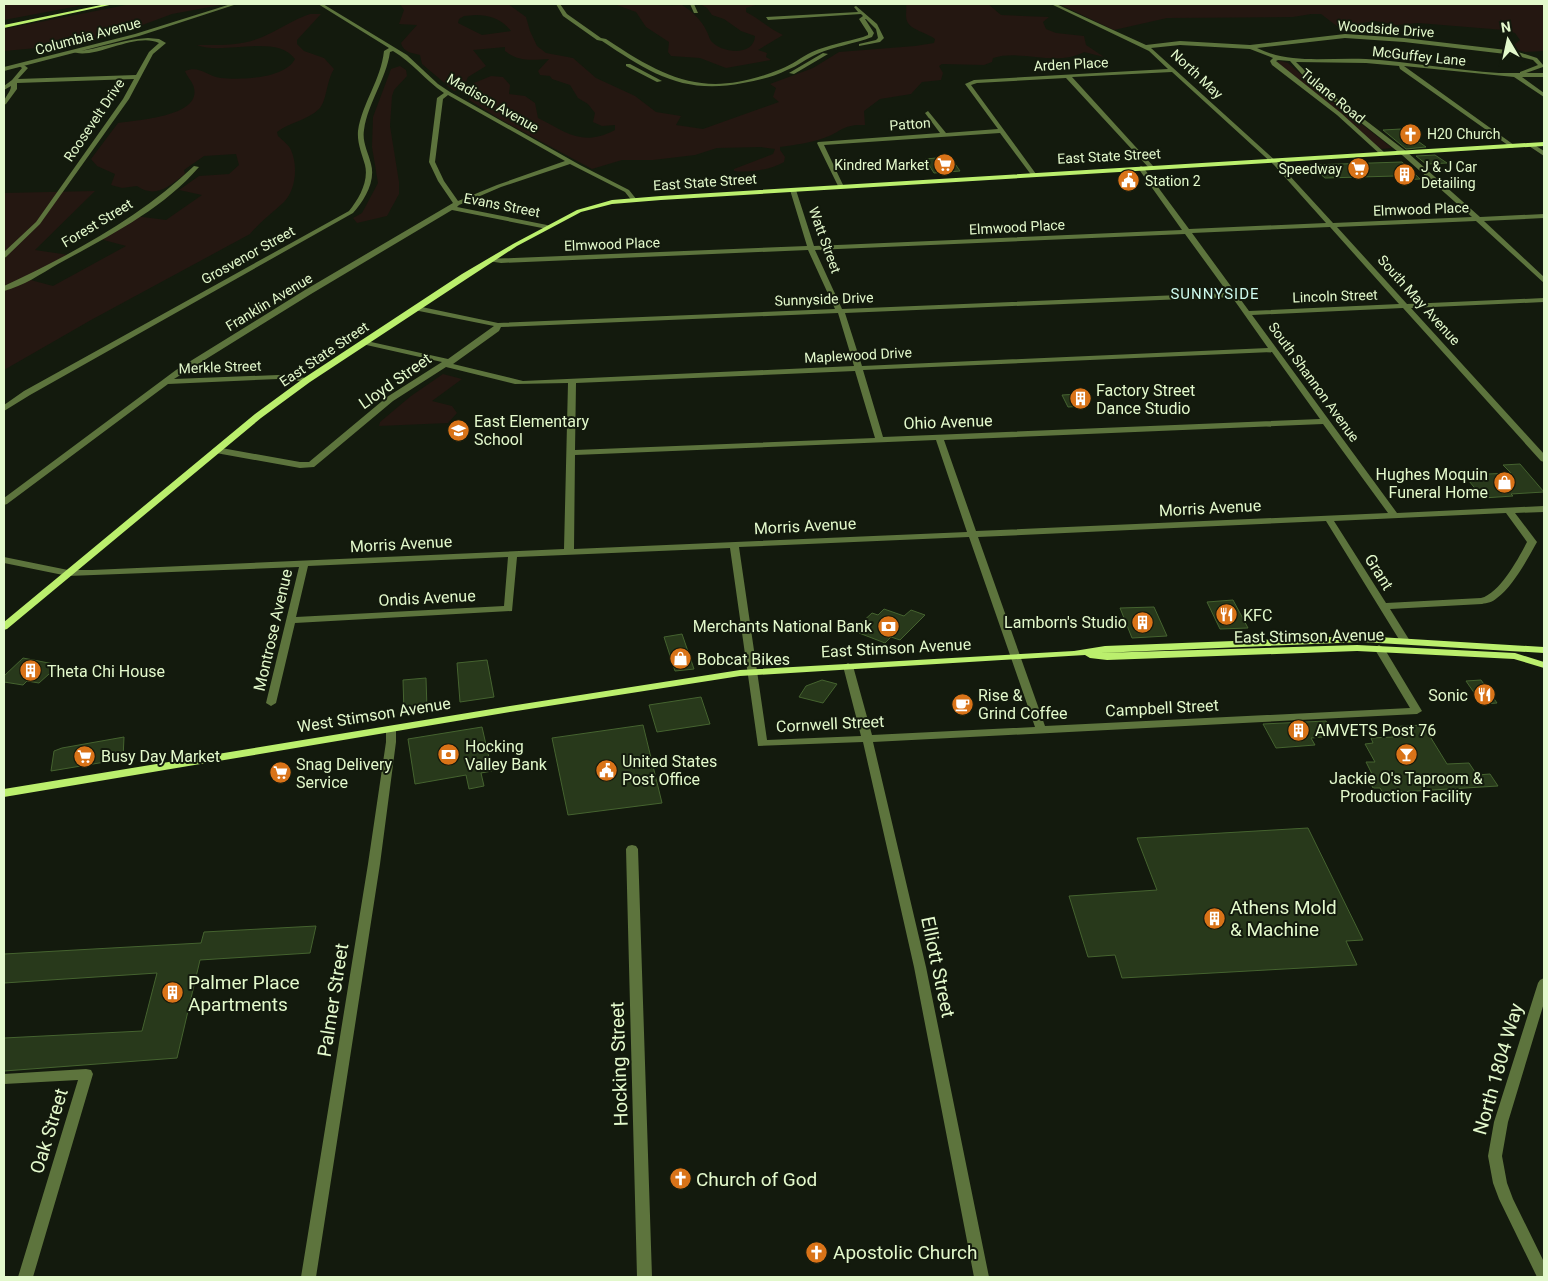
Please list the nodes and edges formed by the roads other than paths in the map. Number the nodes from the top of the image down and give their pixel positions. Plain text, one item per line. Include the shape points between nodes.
1 (112, 4) edge
2 (235, 4) edge
3 (320, 4) edge
4 (558, 4) edge
5 (692, 4) edge
6 (1053, 4) edge
7 (856, 7) dead end
8 (696, 12) dead end
9 (863, 15) junction
10 (768, 18) dead end
11 (4, 27) edge
12 (598, 39) junction
13 (1146, 47) junction
14 (1250, 47) junction
15 (392, 48) junction
16 (74, 51) junction
17 (1277, 58) junction
18 (1292, 60) junction
19 (21, 65) junction
20 (1401, 65) junction
21 (4, 69) edge
22 (1173, 70) junction
23 (1514, 74) junction
24 (1522, 74) junction
25 (1544, 74) edge
26 (1068, 76) junction
27 (138, 77) junction
28 (14, 81) junction
29 (4, 88) edge
30 (448, 93) junction
31 (1544, 95) edge
32 (4, 103) edge
33 (928, 113) dead end
34 (1002, 131) junction
35 (944, 134) junction
36 (1544, 144) edge
37 (1531, 145) junction
38 (1512, 146) junction
39 (1403, 153) junction
40 (1383, 154) junction
41 (1544, 154) edge
42 (1272, 160) junction
43 (570, 162) junction
44 (196, 166) dead end
45 (1141, 168) junction
46 (1152, 168) junction
47 (1034, 175) junction
48 (841, 187) junction
49 (793, 190) junction
50 (634, 200) junction
51 (455, 206) junction
52 (1544, 216) edge
53 (1477, 219) junction
54 (1332, 225) junction
55 (547, 227) junction
56 (1186, 230) junction
57 (812, 249) junction
58 (4, 256) edge
59 (490, 260) junction
60 (1544, 281) edge
61 (4, 289) edge
62 (1234, 295) junction
63 (1544, 300) edge
64 (1406, 306) junction
65 (417, 308) junction
66 (840, 311) junction
67 (1248, 312) junction
68 (498, 325) junction
69 (365, 342) junction
70 (1274, 350) junction
71 (447, 363) junction
72 (858, 368) junction
73 (308, 380) junction
74 (572, 380) junction
75 (164, 382) junction
76 (4, 409) edge
77 (1326, 421) junction
78 (939, 437) junction
79 (880, 440) junction
80 (216, 450) junction
81 (571, 453) junction
82 (1544, 459) edge
83 (4, 502) edge
84 (1544, 508) edge
85 (1508, 510) junction
86 (1394, 515) junction
87 (1328, 518) junction
88 (973, 534) junction
89 (734, 544) junction
90 (569, 552) junction
91 (513, 554) junction
92 (4, 560) edge
93 (304, 564) junction
94 (68, 573) junction
95 (1383, 606) junction
96 (291, 620) junction
97 (4, 627) edge
98 (1405, 641) junction
99 (1379, 648) junction
100 (1544, 650) edge
101 (1074, 654) junction
102 (1016, 656) junction
103 (1544, 665) edge
104 (848, 666) junction
105 (751, 672) junction
106 (272, 703) dead end
107 (391, 729) junction
108 (1041, 730) junction
109 (867, 739) junction
110 (4, 793) edge
111 (632, 849) dead end
112 (1544, 983) edge
113 (4, 1079) edge
114 (25, 1277) edge
115 (308, 1277) edge
116 (645, 1277) edge
117 (981, 1277) edge
118 (1544, 1277) edge

1 - 11 main road
2 - 16 street, Columbia Avenue
3 - 15 street, Madison Avenue
4 - 12 street via 565,15
5 - 8 street
6 - 13 street, North May
7 - 9 street
9 - 10 street
9 - 12 street via 870,36 813,53 781,71 718,86 692,85 654,72
9 - 12 street via 870,18 881,34 878,41 828,53 784,76 727,89 675,86 647,77 619,59
13 - 14 street, Woodside Drive via 1180,43
13 - 22 street, North May
14 - 17 street, McGuffey Lane
14 - 24 street, Woodside Drive via 1336,36 1390,38 1515,53 1540,65
15 - 30 street, Madison Avenue
15 - 76 street, Grosvenor Street via 387,51 387,65 362,128 369,170 352,212 27,393
16 - 19 street, Columbia Avenue
16 - 27 street, Roosevelt Drive via 141,40 162,41
17 - 18 street, McGuffey Lane
17 - 40 street, Tulane Road via 1274,64
18 - 20 street, McGuffey Lane
18 - 39 street, Tulane Road via 1320,87
19 - 21 street, Columbia Avenue
19 - 28 street via 25,68
20 - 23 street, McGuffey Lane
20 - 38 street
22 - 26 street, Arden Place
22 - 42 street, North May
23 - 24 street, McGuffey Lane
23 - 31 street
24 - 25 street, McGuffey Lane
26 - 34 street, Arden Place via 970,83 968,86
26 - 46 street
27 - 28 street
27 - 58 street, Roosevelt Drive via 117,113 38,223
28 - 29 street
28 - 32 street via 14,89
30 - 43 street, Madison Avenue
30 - 51 street via 440,98 432,162
33 - 35 street
34 - 35 street, Patton
34 - 47 street
35 - 48 street, Patton via 820,143
36 - 37 main road, East State Street
37 - 38 main road, East State Street
37 - 41 street
38 - 39 main road, East State Street
39 - 40 main road, East State Street
39 - 53 street, Tulane Road
40 - 42 main road, East State Street
42 - 46 main road, East State Street
42 - 54 street, South May Avenue
43 - 50 street, Madison Avenue via 627,191
43 - 51 street, Franklin Avenue via 499,186
44 - 61 street, Forest Street via 172,191 120,226
45 - 46 main road, East State Street
45 - 47 main road, East State Street
45 - 56 street, South Shannon Avenue
47 - 48 main road, East State Street
48 - 49 main road, East State Street
49 - 50 main road, East State Street
49 - 57 street, Watt Street
50 - 55 main road, East State Street via 589,207
51 - 55 street, Evans Street
51 - 75 street, Franklin Avenue
52 - 53 street, Elmwood Place
53 - 54 street, Elmwood Place
53 - 60 street, Tulane Road
54 - 56 street, Elmwood Place
54 - 64 street, South May Avenue
55 - 59 main road, East State Street
56 - 57 street, Elmwood Place
56 - 62 street, South Shannon Avenue
57 - 59 street, Elmwood Place
57 - 66 street, Watt Street
59 - 65 main road, East State Street
62 - 66 street, Sunnyside Drive
62 - 67 street, South Shannon Avenue
63 - 64 street, Lincoln Street
64 - 67 street, Lincoln Street
64 - 82 street, South May Avenue
65 - 68 street, Sunnyside Drive
65 - 69 main road, East State Street
66 - 68 street, Sunnyside Drive
66 - 72 street, Watt Street
67 - 70 street, South Shannon Avenue
68 - 71 street, Lloyd Street
69 - 71 street, Maplewood Drive
69 - 73 main road, East State Street
70 - 72 street, Maplewood Drive
70 - 77 street, South Shannon Avenue
71 - 74 street, Maplewood Drive via 515,382
71 - 80 street, Lloyd Street via 390,399 311,465
72 - 74 street, Maplewood Drive
72 - 79 street, Watt Street
73 - 75 street, Merkle Street via 278,377
73 - 80 main road, East State Street
74 - 81 street
75 - 83 street, Franklin Avenue
77 - 78 street, Ohio Avenue
77 - 86 street, South Shannon Avenue
78 - 79 street, Ohio Avenue
78 - 88 street
79 - 81 street, Ohio Avenue
80 - 94 main road, East State Street
81 - 90 street
84 - 85 street, Morris Avenue
85 - 86 street, Morris Avenue
85 - 95 street via 1532,542 1492,598
86 - 87 street, Morris Avenue
87 - 88 street, Morris Avenue
87 - 95 street, Grant
88 - 89 street, Morris Avenue
88 - 102 street
89 - 90 street, Morris Avenue
89 - 105 street, Cornwell Street
90 - 91 street, Morris Avenue
91 - 93 street, Morris Avenue
91 - 96 street, Ondis Avenue via 509,609
92 - 94 street, Morris Avenue
93 - 94 street, Morris Avenue
93 - 96 street, Montrose Avenue
94 - 97 main road, East State Street
95 - 98 street, Grant
96 - 106 street, Montrose Avenue
98 - 100 main road, East Stimson Avenue
98 - 101 main road, East Stimson Avenue via 1276,642 1105,649
99 - 101 main road, East Stimson Avenue via 1107,657
99 - 103 main road, East Stimson Avenue via 1515,656
99 - 108 street, Campbell Street via 1417,711
101 - 102 main road, East Stimson Avenue
102 - 104 main road, East Stimson Avenue
102 - 108 street
104 - 105 main road, East Stimson Avenue
104 - 109 street, Elliott Street
105 - 107 main road, West Stimson Avenue
105 - 109 street, Cornwell Street via 762,744
107 - 110 main road, West Stimson Avenue
107 - 115 street, Palmer Street via 374,864
108 - 109 street, Cornwell Street
109 - 117 street, Elliott Street via 920,967
111 - 116 street, Hocking Street
112 - 118 street, North 1804 Way via 1501,1122 1495,1156 1506,1199
113 - 114 street, Oak Street via 86,1074

